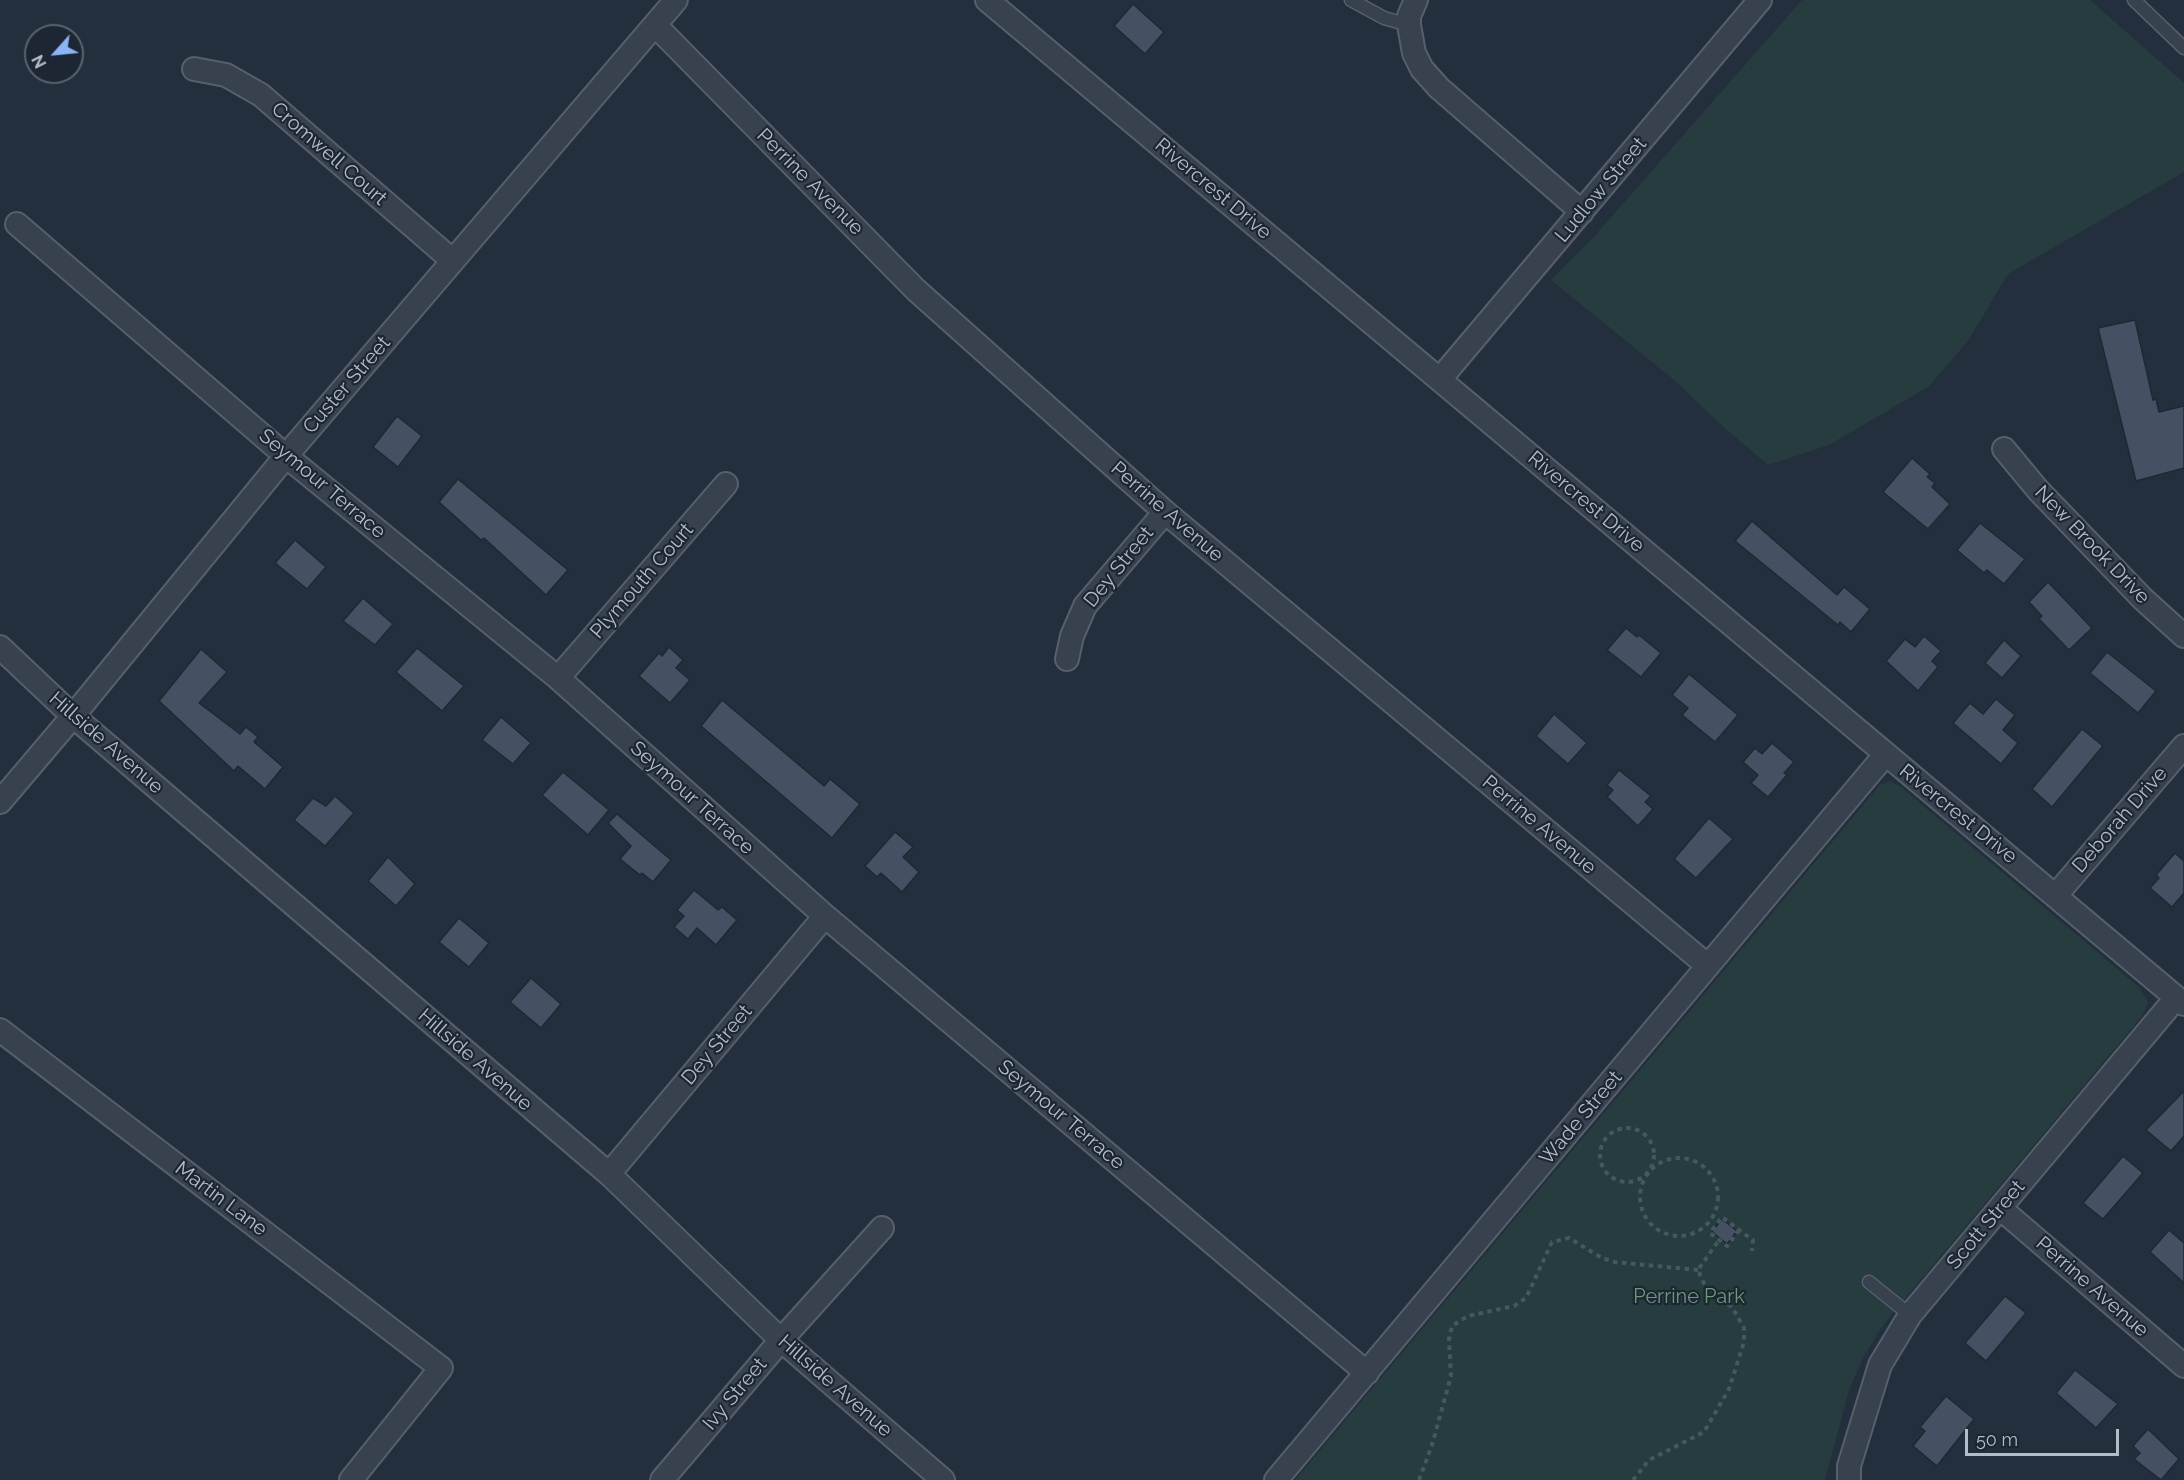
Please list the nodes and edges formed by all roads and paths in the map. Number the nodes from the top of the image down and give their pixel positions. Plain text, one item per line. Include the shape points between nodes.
1 (676, 0) edge
2 (987, 0) edge
3 (1351, 0) edge
4 (1416, 0) edge
5 (1760, 0) edge
6 (2134, 0) edge
7 (655, 25) junction
8 (1409, 25) junction
9 (2184, 48) edge
10 (195, 69) dead end
11 (1582, 212) junction
12 (17, 224) dead end
13 (453, 261) junction
14 (1440, 379) junction
15 (2004, 449) dead end
16 (286, 456) junction
17 (726, 484) dead end
18 (1165, 512) junction
19 (2184, 636) edge
20 (0, 647) edge
21 (1067, 659) dead end
22 (558, 678) junction
23 (74, 716) junction
24 (2184, 746) edge
25 (1885, 754) junction
26 (0, 802) edge
27 (2056, 895) junction
28 (825, 916) junction
29 (1708, 966) junction
30 (2180, 1001) edge
31 (0, 1030) edge
32 (1648, 1173) junction
33 (609, 1174) junction
34 (2000, 1208) junction
35 (1710, 1220) junction
36 (1716, 1225) junction
37 (882, 1228) dead end
38 (1740, 1230) junction
39 (1719, 1240) junction
40 (1752, 1251) dead end
41 (1698, 1270) junction
42 (1869, 1282) dead end
43 (1910, 1315) junction
44 (781, 1340) junction
45 (2184, 1366) edge
46 (1367, 1372) junction
47 (351, 1480) edge
48 (662, 1480) edge
49 (943, 1480) edge
50 (1276, 1480) edge
51 (1419, 1480) edge
52 (1633, 1480) edge
53 (1849, 1480) edge

1 - 7 street, Custer Street
2 - 14 street, Rivercrest Drive
3 - 8 lane via 1384,18
4 - 8 street
5 - 11 street, Ludlow Street
6 - 9 lane
7 - 13 street, Custer Street
7 - 18 street, Perrine Avenue via 916,290
8 - 11 street via 1414,53 1439,88
10 - 13 street, Cromwell Court via 226,75 261,95
11 - 14 street, Ludlow Street
12 - 16 street, Seymour Terrace
13 - 16 street, Custer Street
14 - 25 street, Rivercrest Drive
15 - 19 street, New Brook Drive via 2054,507
16 - 22 street, Seymour Terrace
16 - 23 street, Custer Street
17 - 22 street, Plymouth Court
18 - 21 street, Dey Street via 1085,606
18 - 29 street, Perrine Avenue
20 - 23 street, Hillside Avenue
22 - 28 street, Seymour Terrace
23 - 26 street, Custer Street
23 - 33 street, Hillside Avenue
24 - 27 street, Deborah Drive
25 - 27 street, Rivercrest Drive
25 - 29 street, Wade Street
27 - 30 street, Rivercrest Drive
28 - 33 street, Dey Street
28 - 46 street, Seymour Terrace
29 - 46 street, Wade Street
30 - 34 street, Scott Street
31 - 47 street, Martin Lane via 441,1368
32 - 32 path via 1626,1183 1604,1172 1599,1160 1606,1137 1616,1129 1628,1127 1649,1138 1654,1162
32 - 35 path via 1663,1162 1680,1158 1702,1166 1716,1186 1717,1204
32 - 35 path via 1640,1196 1641,1208 1655,1228 1678,1236 1702,1229
33 - 44 street, Hillside Avenue
34 - 43 street, Scott Street
34 - 45 street, Perrine Avenue
35 - 36 path
36 - 38 path via 1722,1217
36 - 39 path via 1710,1233
37 - 44 street, Ivy Street
38 - 39 path via 1727,1246
38 - 40 path via 1753,1240
39 - 41 path
41 - 51 path via 1615,1262 1569,1238 1552,1242 1526,1298 1514,1306 1468,1316 1452,1326 1451,1376
41 - 52 path via 1707,1290 1728,1303 1740,1319 1745,1334 1740,1356 1723,1404 1708,1427 1692,1440 1649,1460
42 - 43 lane
43 - 53 street, Scott Street via 1880,1365 1849,1466
44 - 48 street, Ivy Street
44 - 49 street, Hillside Avenue
46 - 50 street, Wade Street

